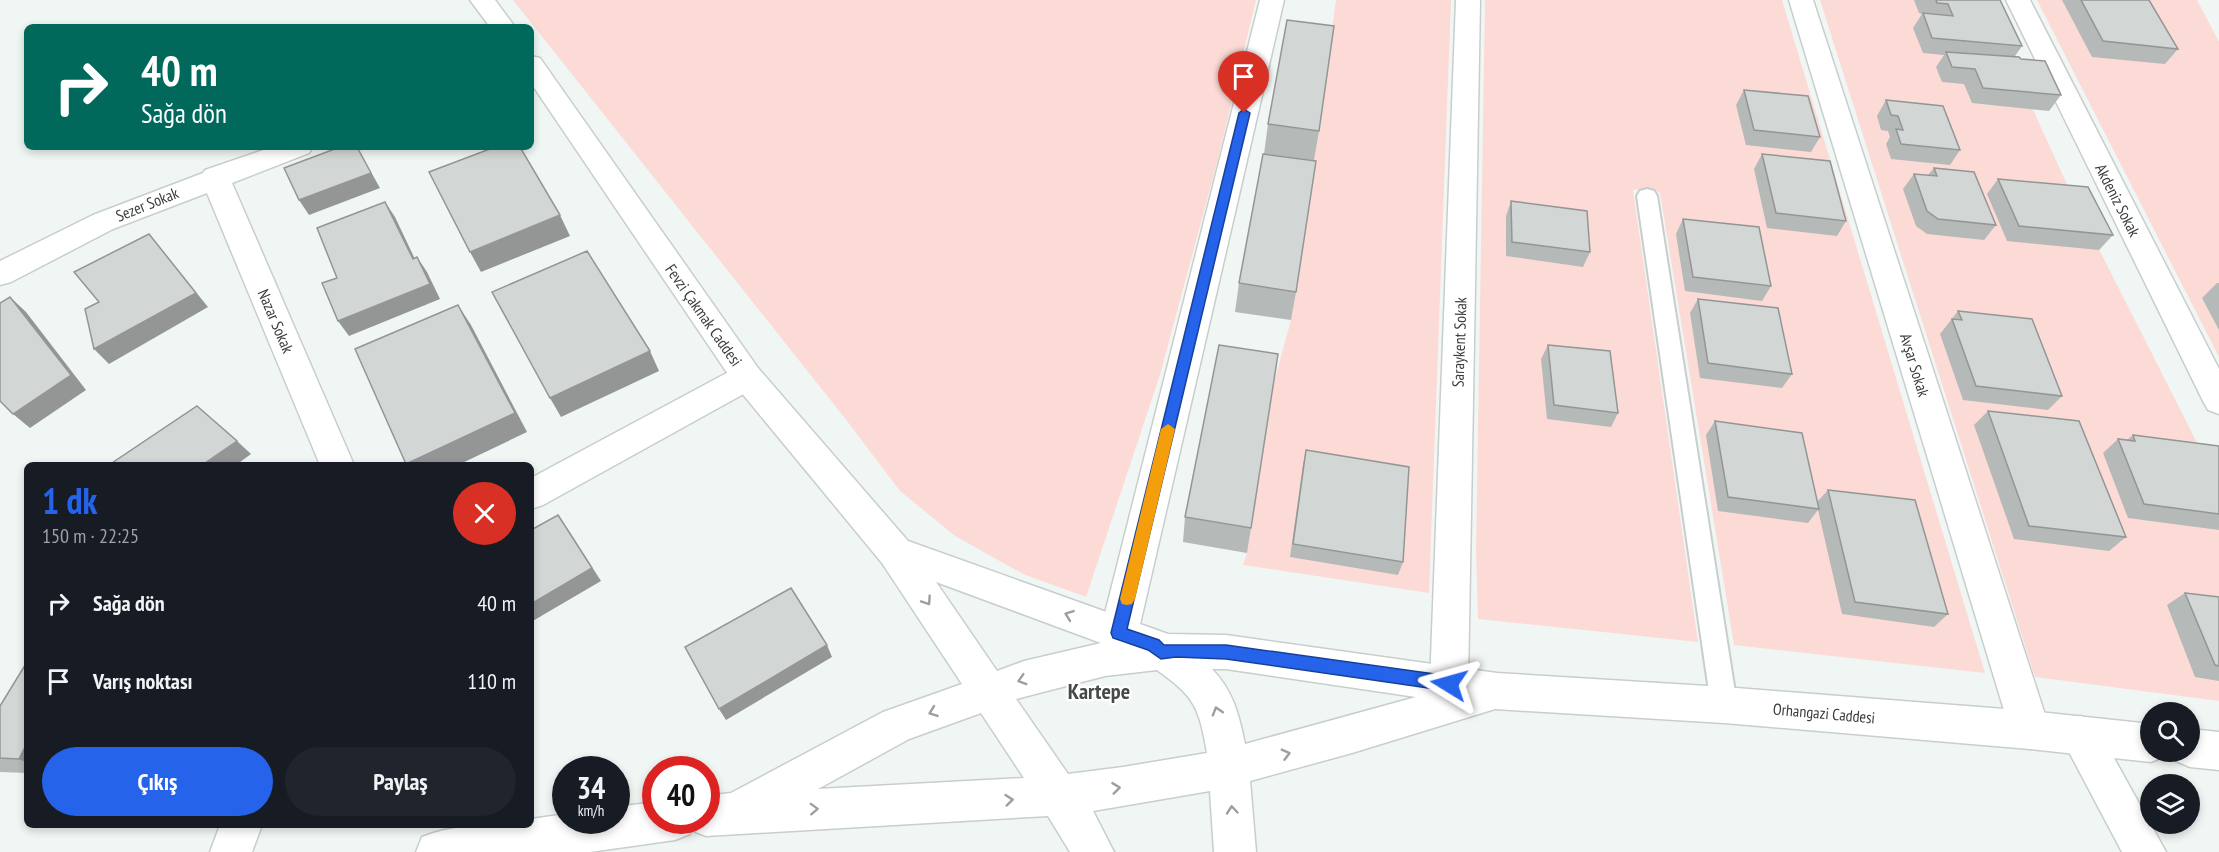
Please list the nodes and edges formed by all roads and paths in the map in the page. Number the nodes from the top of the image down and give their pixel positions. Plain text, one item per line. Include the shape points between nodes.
1 (482, 0) edge
2 (1272, 0) edge
3 (1468, 0) edge
4 (1801, 0) edge
5 (2018, 0) edge
6 (501, 24) edge
7 (534, 68) edge
8 (291, 150) edge
9 (215, 177) junction
10 (1647, 196) dead end
11 (0, 274) edge
12 (747, 377) junction
13 (2219, 400) edge
14 (336, 462) edge
15 (534, 493) edge
16 (895, 552) junction
17 (1119, 633) junction
18 (1161, 652) junction
19 (1449, 684) junction
20 (1497, 691) junction
21 (988, 692) junction
22 (1724, 705) junction
23 (2030, 730) junction
24 (2080, 735) junction
25 (2140, 742) edge
26 (2200, 749) edge
27 (2219, 751) edge
28 (1229, 768) junction
29 (1058, 795) junction
30 (721, 814) edge
31 (642, 824) edge
32 (240, 828) edge
33 (231, 852) edge
34 (437, 852) edge
35 (1093, 852) edge
36 (1235, 852) edge
37 (2145, 852) edge

1 - 6 street
2 - 17 street
3 - 19 street, Saraykent Sokak
4 - 23 street, Avşar Sokak
5 - 13 street, Akdeniz Sokak
7 - 12 street, Fevzi Çakmak Caddesi
8 - 9 street, Sezer Sokak
9 - 11 street, Sezer Sokak via 103,222
9 - 14 street, Nazar Sokak
10 - 22 lane
12 - 15 street
12 - 16 street, Fevzi Çakmak Caddesi
17 -> 16 street
16 -> 21 street, Fevzi Çakmak Caddesi
17 - 18 street via 1153,645
18 - 19 street, Orhangazi Caddesi via 1226,652
18 -> 21 street, Orhangazi Caddesi via 1105,659
28 -> 18 street via 1213,696 1188,670
19 - 20 street, Orhangazi Caddesi
20 - 22 street, Orhangazi Caddesi
28 -> 20 street via 1327,743
21 - 29 street, Fevzi Çakmak Caddesi
21 -> 30 street, Orhangazi Caddesi via 897,725
22 - 23 street, Orhangazi Caddesi
23 - 24 street, Orhangazi Caddesi
24 - 25 street, Orhangazi Caddesi
24 - 37 street
26 - 27 street
29 -> 28 street
36 -> 28 street
30 -> 29 street
29 - 35 street, Fevzi Çakmak Caddesi
31 - 34 street
32 - 33 street

